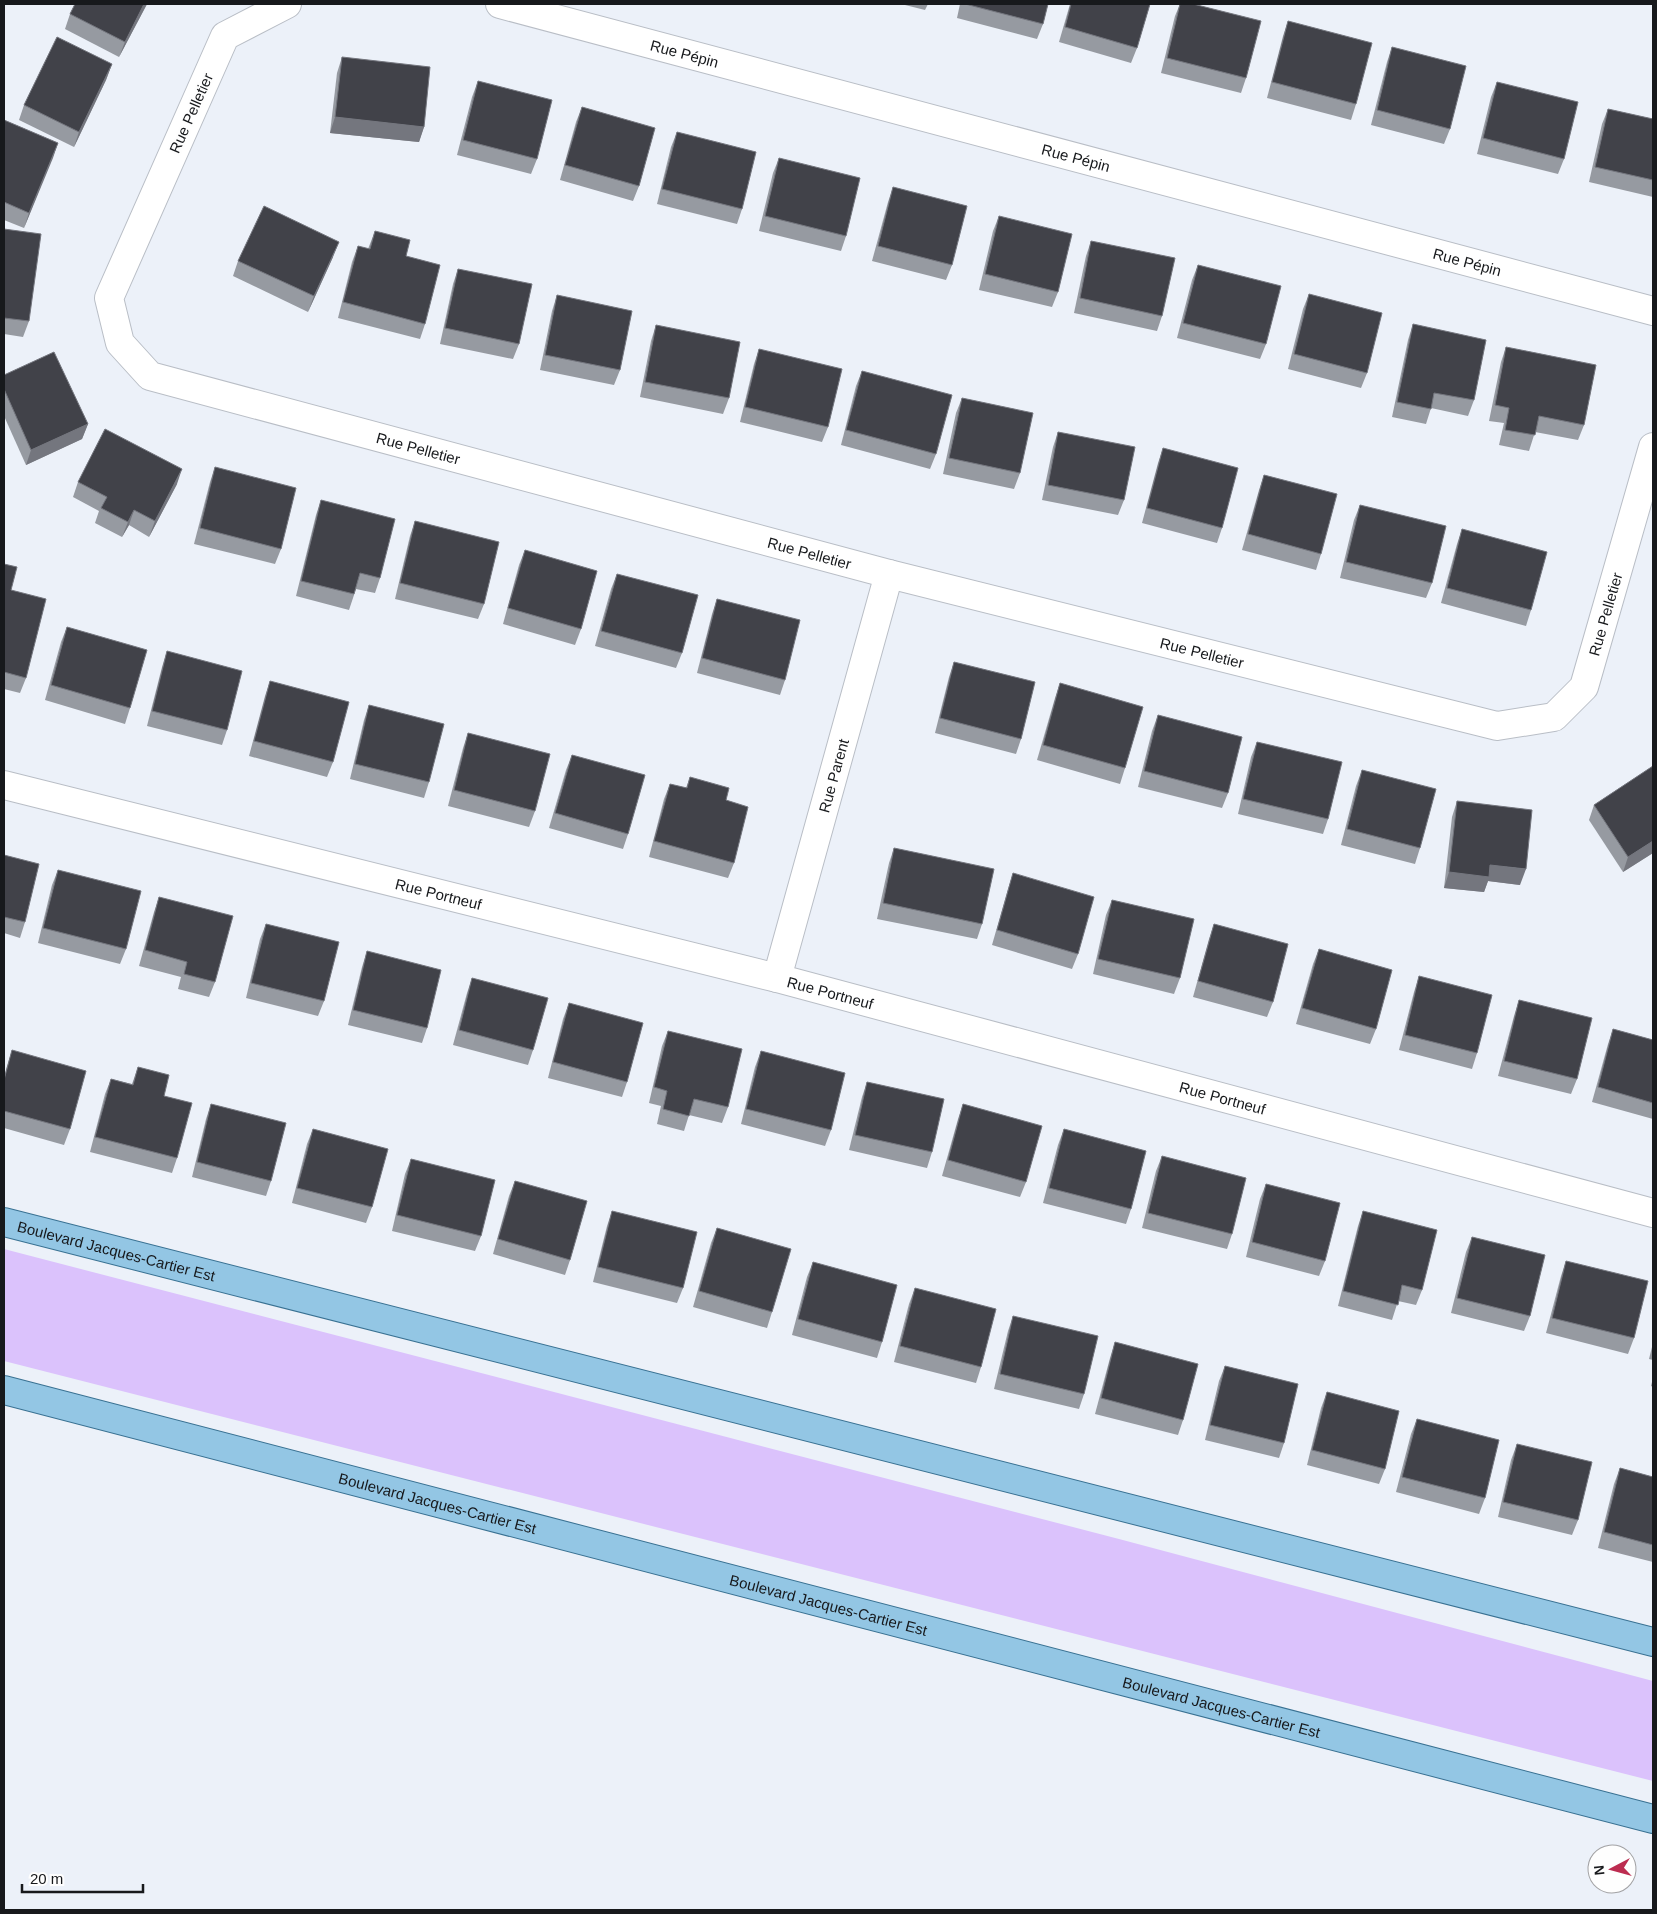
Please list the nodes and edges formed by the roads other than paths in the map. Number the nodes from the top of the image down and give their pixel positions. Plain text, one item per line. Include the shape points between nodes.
1 (287, 4) edge
2 (500, 4) edge
3 (1653, 311) edge
4 (1653, 446) edge
5 (889, 574) junction
6 (4, 785) edge
7 (777, 978) junction
8 (1653, 1213) edge
9 (4, 1222) edge
10 (4, 1390) edge
11 (1653, 1642) edge
12 (1653, 1819) edge

1 - 5 street, Rue Pelletier via 225,36 109,298 120,343 150,376
2 - 3 street, Rue Pépin
4 - 5 street, Rue Pelletier via 1584,687 1554,717 1497,726
5 - 7 street, Rue Parent
6 - 7 street, Rue Portneuf
7 - 8 street, Rue Portneuf
9 - 11 main road, Boulevard Jacques-Cartier Est
10 - 12 main road, Boulevard Jacques-Cartier Est

